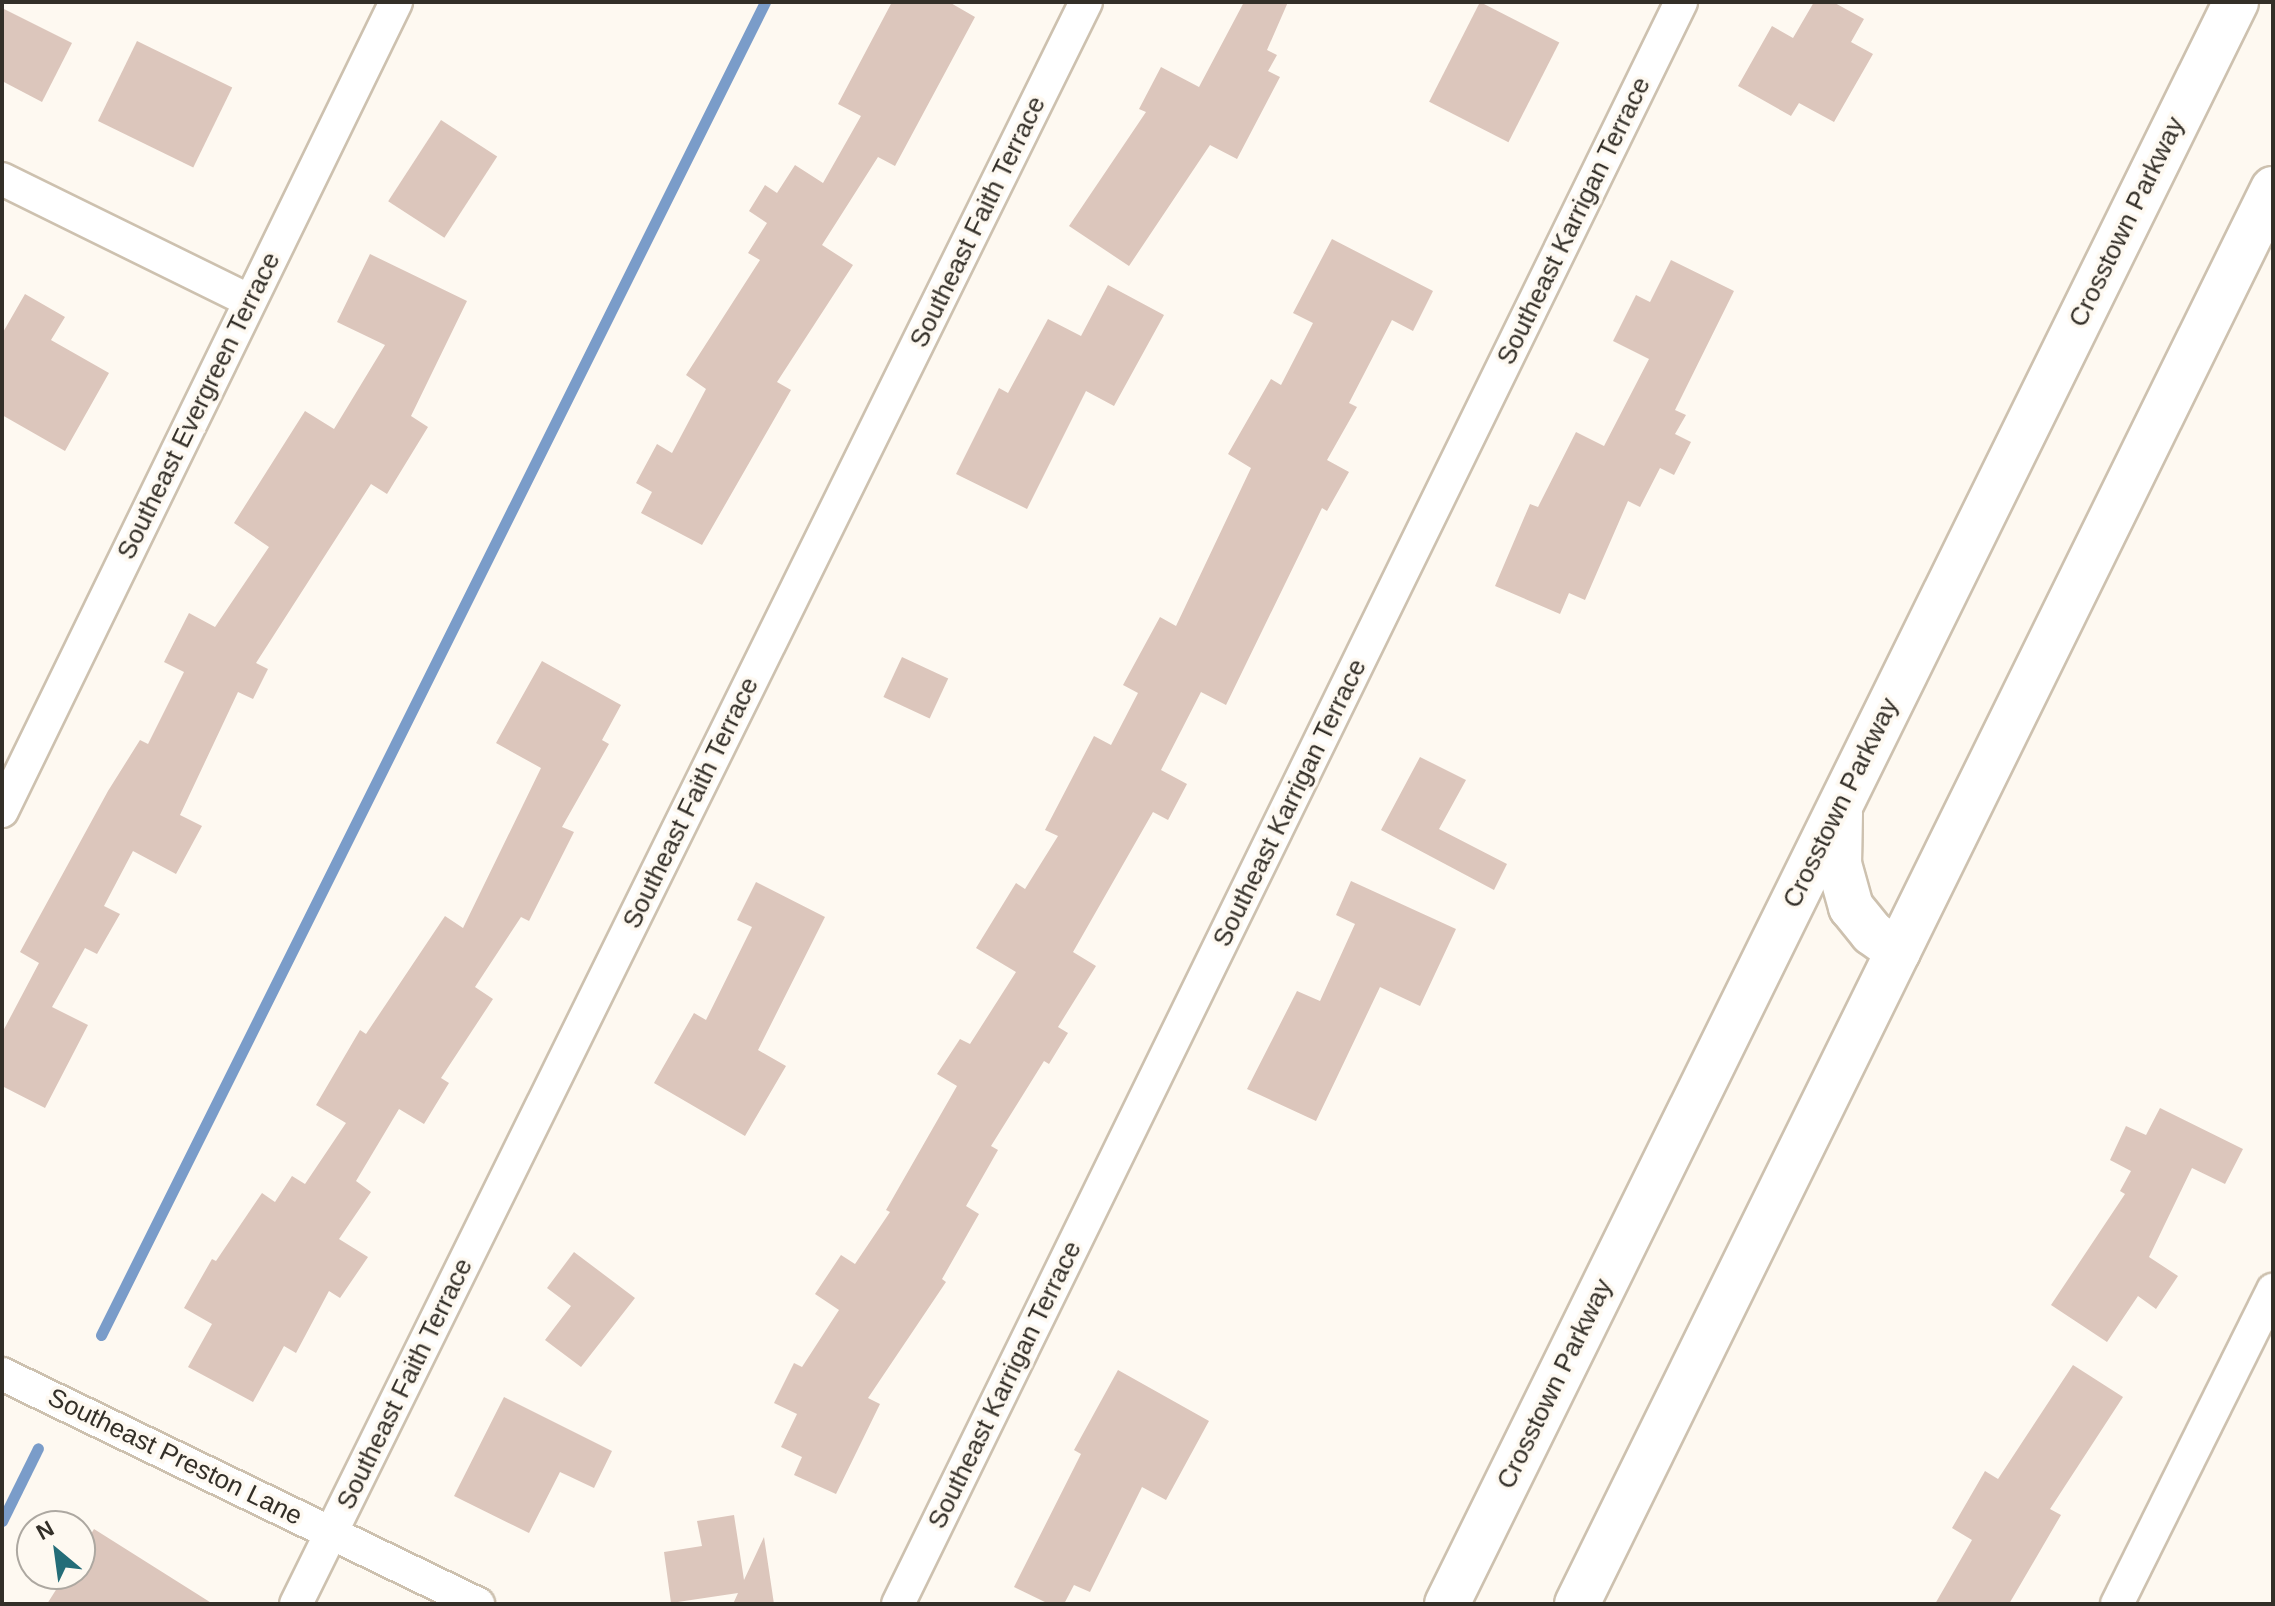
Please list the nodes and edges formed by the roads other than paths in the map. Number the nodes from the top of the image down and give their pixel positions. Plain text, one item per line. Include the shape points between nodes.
1 (396, 2) edge
2 (1086, 2) edge
3 (1681, 2) edge
4 (2236, 2) edge
5 (2, 179) edge
6 (2273, 189) edge
7 (250, 301) junction
8 (10, 774) edge
9 (1840, 806) junction
10 (2, 811) edge
11 (1898, 951) junction
12 (2273, 1290) edge
13 (2, 1374) edge
14 (332, 1532) junction
15 (296, 1604) edge
16 (478, 1604) edge
17 (898, 1604) edge
18 (1447, 1604) edge
19 (1577, 1604) edge
20 (2117, 1604) edge

1 - 7 street, Southeast Evergreen Terrace
2 - 14 street, Southeast Faith Terrace
3 - 17 street, Southeast Karrigan Terrace
4 - 9 main road, Crosstown Parkway
5 - 7 street
6 - 11 main road
7 - 8 street, Southeast Evergreen Terrace
8 - 10 street, Southeast Evergreen Terrace
9 - 11 main road via 1839,864 1851,907 1872,933
9 - 18 main road, Crosstown Parkway
11 - 19 main road
12 - 20 street
13 - 14 street, Southeast Preston Lane
14 - 15 street, Southeast Faith Terrace
14 - 16 street, Southeast Preston Lane

